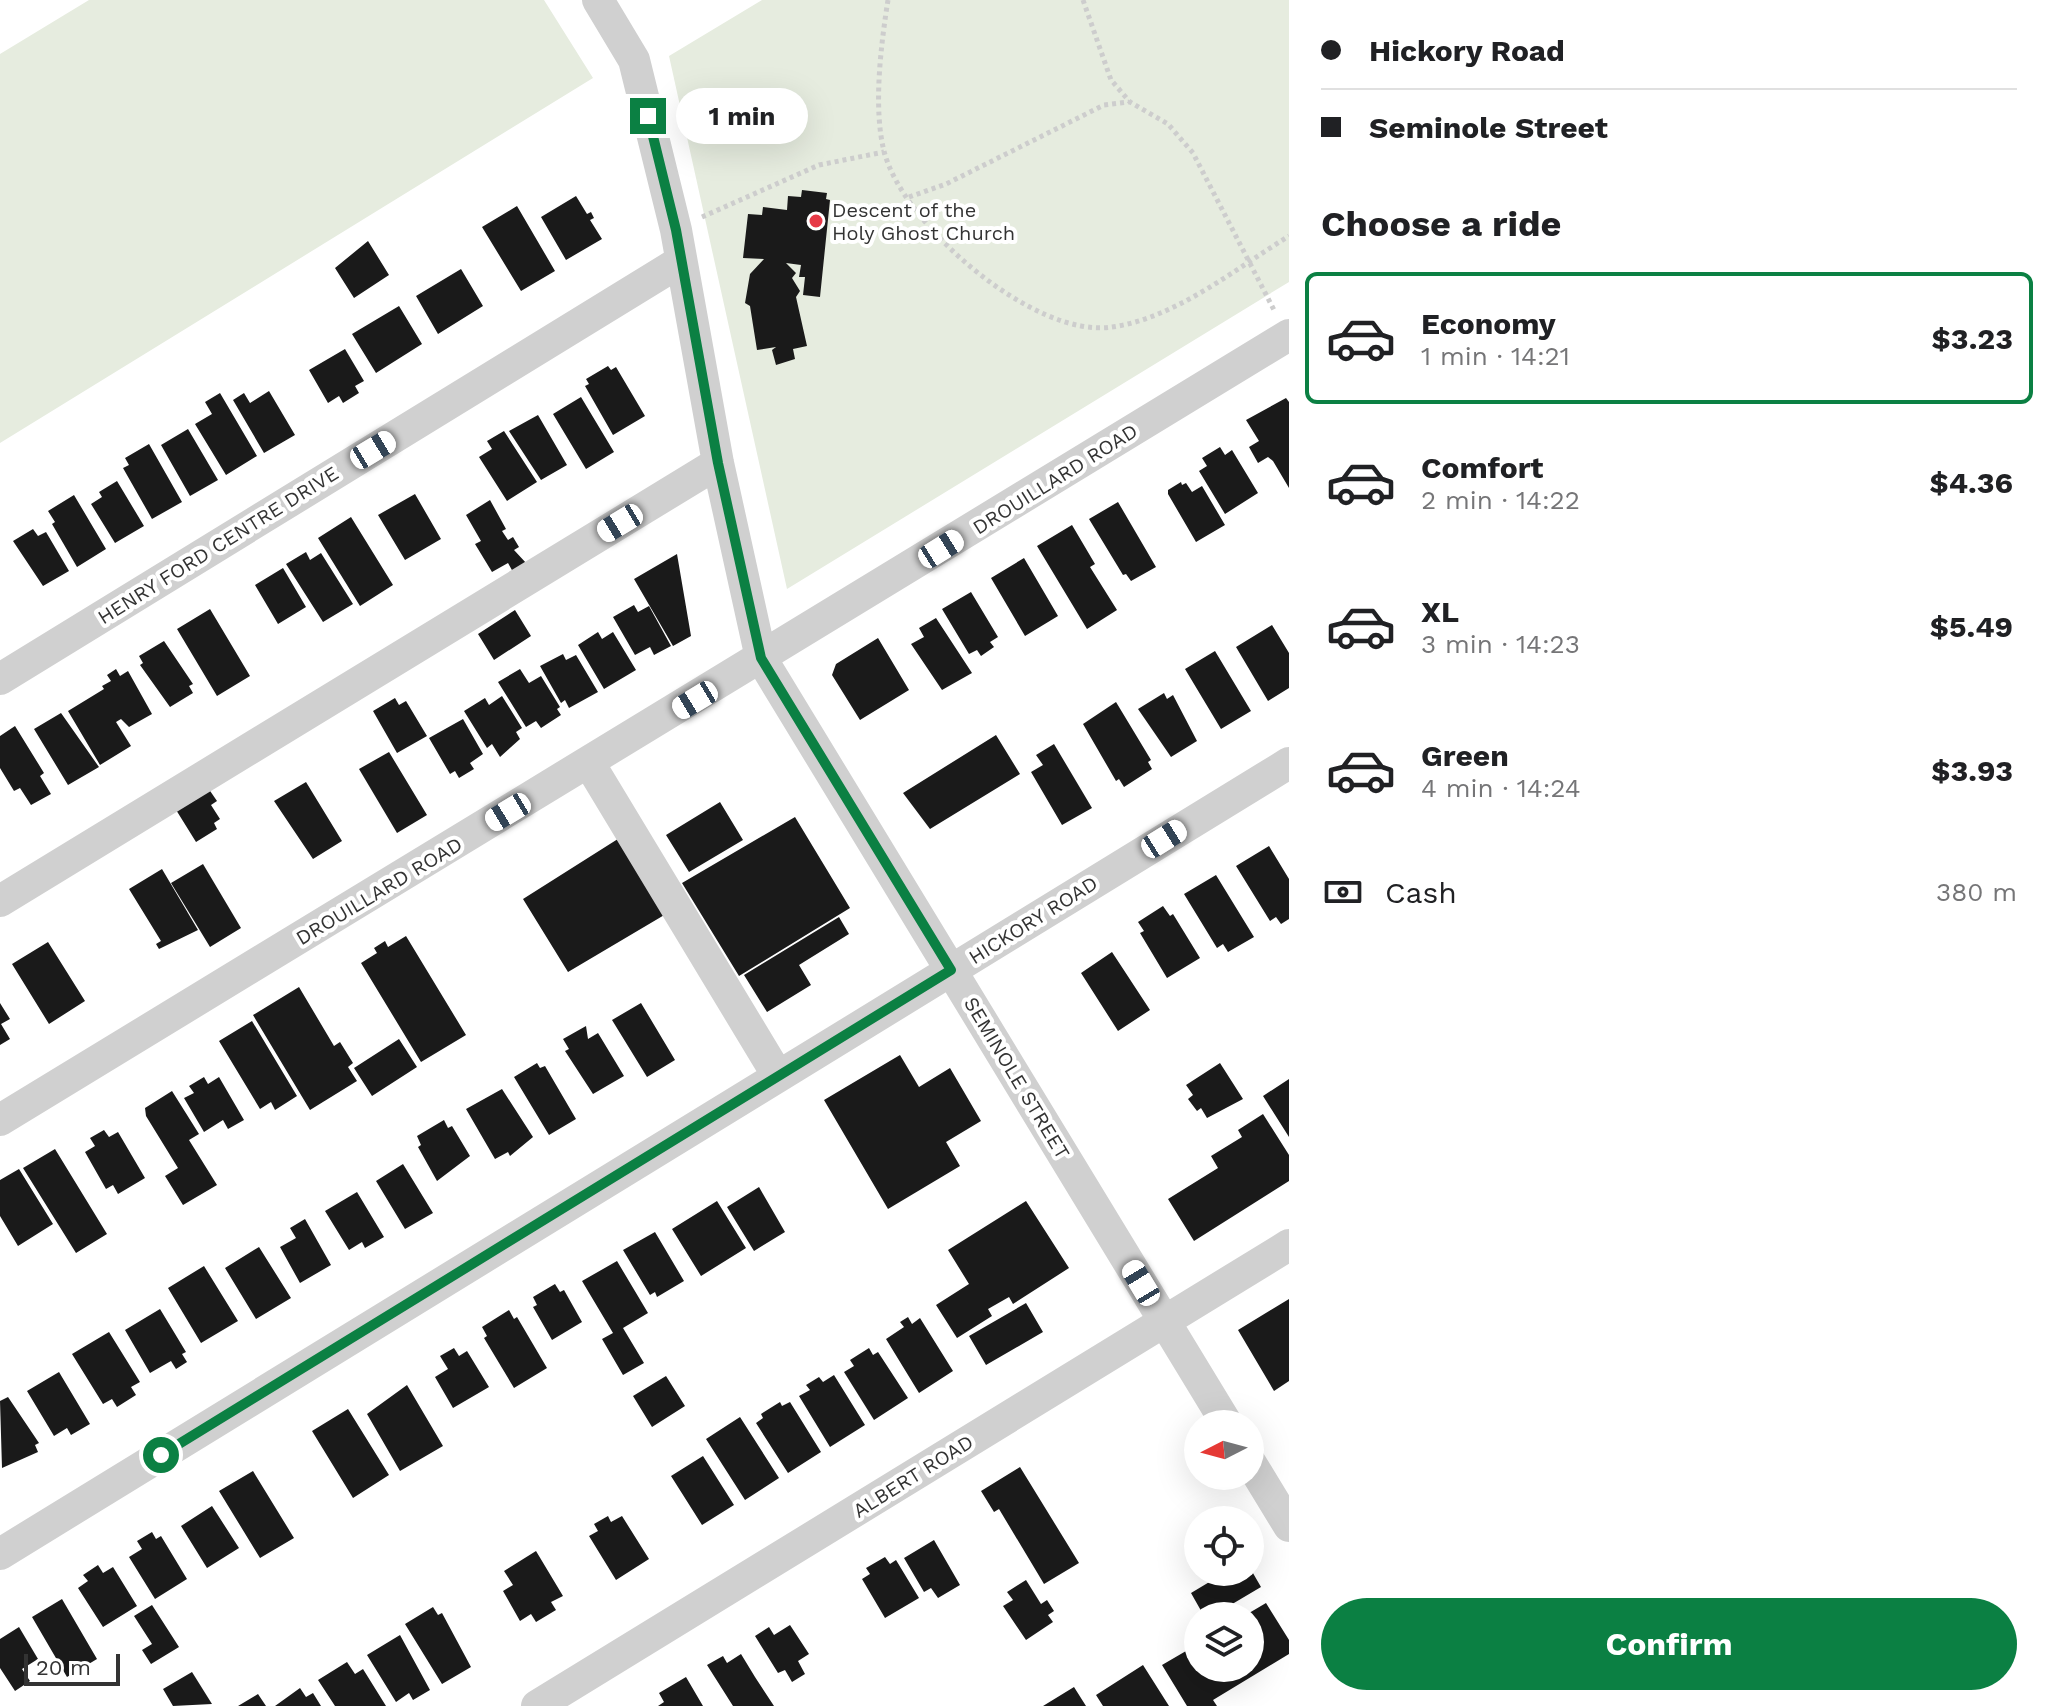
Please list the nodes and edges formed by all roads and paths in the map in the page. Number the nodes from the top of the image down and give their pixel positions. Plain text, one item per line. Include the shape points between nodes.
1 (598, 0) edge
2 (888, 0) edge
3 (1083, 0) edge
4 (1130, 102) junction
5 (884, 152) junction
6 (909, 197) junction
7 (676, 230) junction
8 (1289, 236) edge
9 (1251, 259) junction
10 (681, 261) junction
11 (1288, 336) edge
12 (718, 463) junction
13 (761, 658) junction
14 (0, 679) edge
15 (589, 763) junction
16 (1289, 763) edge
17 (0, 901) edge
18 (951, 970) junction
19 (778, 1076) junction
20 (0, 1120) edge
21 (1289, 1245) edge
22 (1164, 1322) junction
23 (1218, 1410) edge
24 (1264, 1481) edge
25 (1285, 1510) edge
26 (0, 1554) edge
27 (537, 1706) edge

1 - 7 street, SEMINOLE STREET via 634,60
2 - 5 path via 881,69
3 - 4 path via 1106,69
4 - 6 path via 1104,105 946,184
4 - 9 path via 1168,124 1193,153
5 - 6 path
5 - 7 path via 819,165
6 - 9 path via 955,255 987,282 1067,323 1107,328 1135,323
7 - 10 street, SEMINOLE STREET
8 - 9 path
9 - 11 path
10 - 12 street, SEMINOLE STREET
10 - 14 street, HENRY FORD CENTRE DRIVE
11 - 13 street, DROUILLARD ROAD
12 - 13 street, SEMINOLE STREET
12 - 17 street
13 - 15 street, DROUILLARD ROAD
13 - 18 street, SEMINOLE STREET
15 - 19 street
15 - 20 street, DROUILLARD ROAD
16 - 18 street, HICKORY ROAD
18 - 19 street, HICKORY ROAD
18 - 22 street, SEMINOLE STREET
19 - 26 street, HICKORY ROAD
21 - 22 street, ALBERT ROAD
22 - 23 street, SEMINOLE STREET
22 - 27 street, ALBERT ROAD
24 - 25 street

